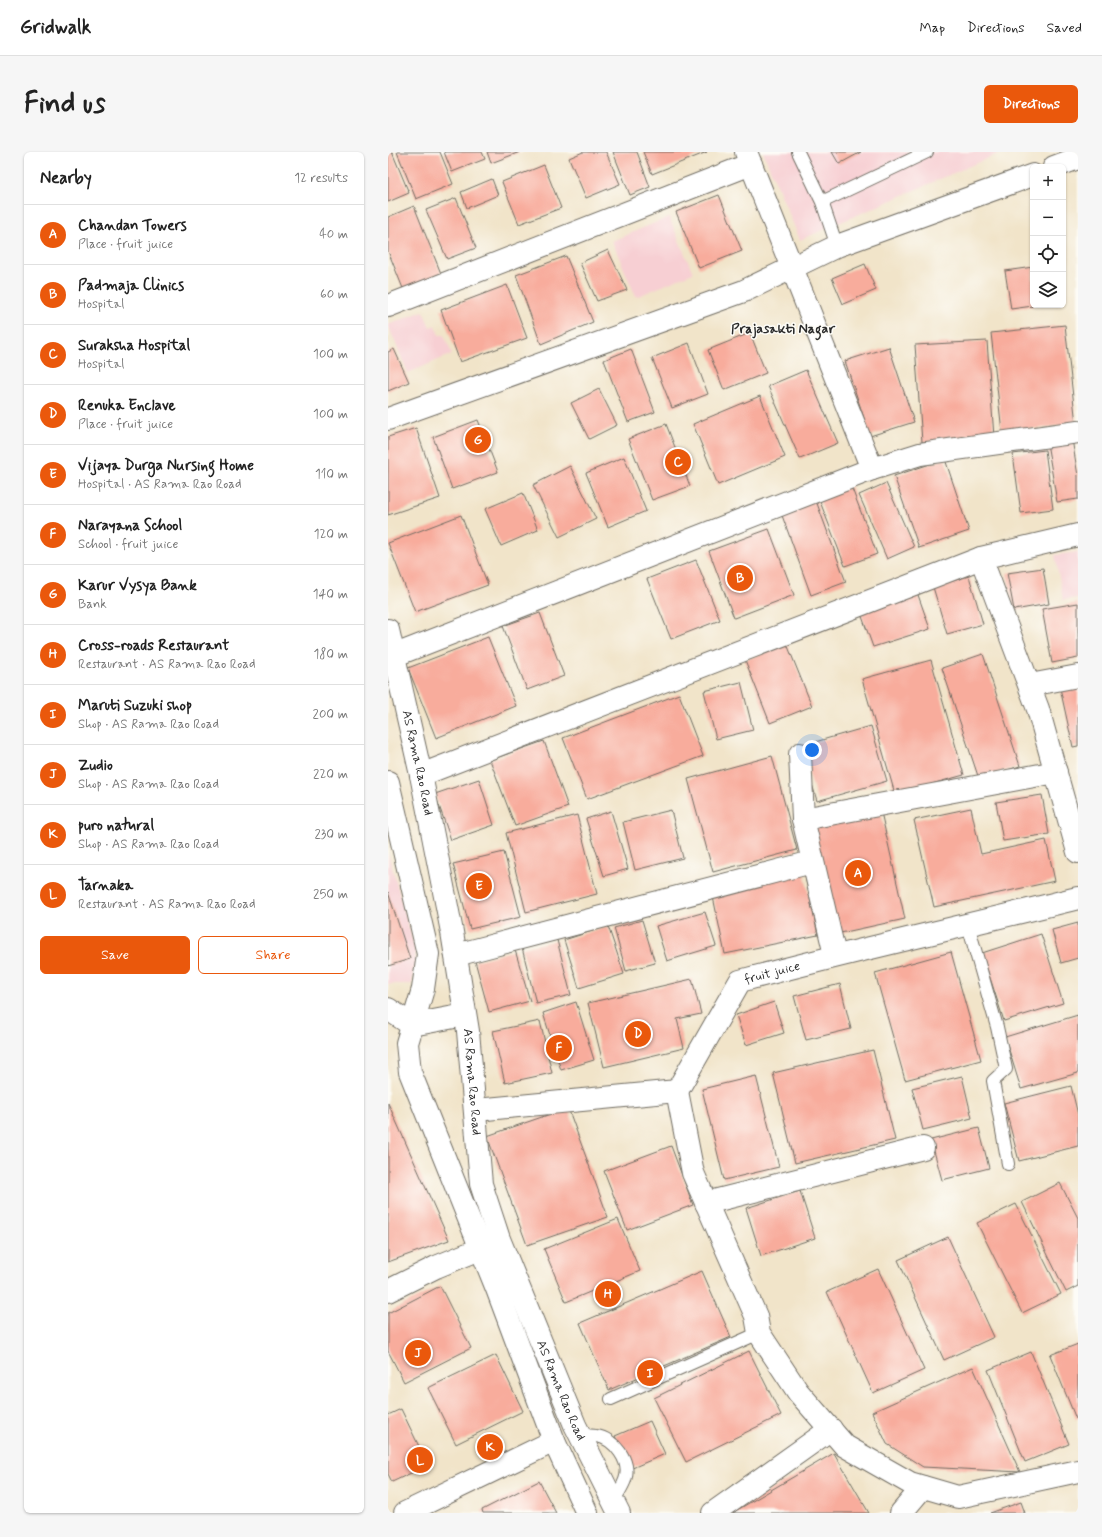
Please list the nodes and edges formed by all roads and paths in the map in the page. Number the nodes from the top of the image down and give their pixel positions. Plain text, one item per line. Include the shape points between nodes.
1 (798, 152) edge
2 (927, 152) edge
3 (749, 158) edge
4 (1030, 176) edge
5 (822, 202) junction
6 (837, 246) junction
7 (793, 267) junction
8 (388, 306) edge
9 (388, 419) edge
10 (1078, 432) edge
11 (872, 469) junction
12 (1078, 535) edge
13 (981, 558) junction
14 (388, 630) edge
15 (393, 656) junction
16 (1078, 676) edge
17 (1030, 685) junction
18 (800, 754) dead end
19 (1056, 772) junction
20 (421, 775) junction
21 (388, 782) edge
22 (388, 786) edge
23 (803, 819) junction
24 (1078, 852) edge
25 (812, 862) junction
26 (1078, 898) edge
27 (968, 926) junction
28 (835, 955) junction
29 (456, 956) junction
30 (388, 1009) edge
31 (465, 1015) junction
32 (412, 1025) junction
33 (677, 1091) junction
34 (476, 1110) junction
35 (923, 1148) dead end
36 (1008, 1164) dead end
37 (706, 1203) junction
38 (480, 1249) junction
39 (388, 1291) edge
40 (759, 1333) junction
41 (612, 1399) dead end
42 (831, 1429) junction
43 (580, 1436) junction
44 (554, 1441) junction
45 (1078, 1471) edge
46 (923, 1487) junction
47 (616, 1508) edge
48 (405, 1513) edge
49 (587, 1513) edge
50 (713, 1513) edge
51 (901, 1513) edge

1 - 5 lane
2 - 5 lane
3 - 7 street
3 - 8 street
4 - 6 street
5 - 6 lane
6 - 7 street
7 - 9 street via 744,291
7 - 11 street
10 - 11 street via 920,454
11 - 15 street
12 - 13 street
13 - 17 street
13 - 20 street
14 - 15 street, AS Rama Rao Road
15 - 20 street, AS Rama Rao Road
16 - 17 street
17 - 19 street
18 - 23 street
19 - 23 street
19 - 24 street
20 - 29 street, AS Rama Rao Road
21 - 22 street, AS Rama Rao Road
22 - 32 street, AS Rama Rao Road via 428,954 424,989
23 - 25 street
25 - 28 street
25 - 29 street
26 - 27 street, fruit juice
27 - 28 street, fruit juice
27 - 36 lane via 997,1026 1006,1069 993,1080
28 - 33 street, fruit juice via 740,980
29 - 31 street, AS Rama Rao Road
30 - 32 street
31 - 32 street
31 - 34 street, AS Rama Rao Road
32 - 38 street, AS Rama Rao Road via 407,1043 410,1072
33 - 34 street
33 - 37 street via 693,1173
34 - 43 street, AS Rama Rao Road via 484,1191 499,1238
35 - 37 street
37 - 40 street via 756,1316
38 - 39 street
38 - 44 street, AS Rama Rao Road
40 - 41 lane
40 - 42 street via 798,1392
42 - 46 street via 845,1446 910,1483
42 - 50 street
43 - 47 street, AS Rama Rao Road
43 - 47 lane via 596,1436 618,1448 626,1466 626,1479
44 - 48 street
44 - 49 street, AS Rama Rao Road
45 - 46 street via 958,1496
46 - 51 street

